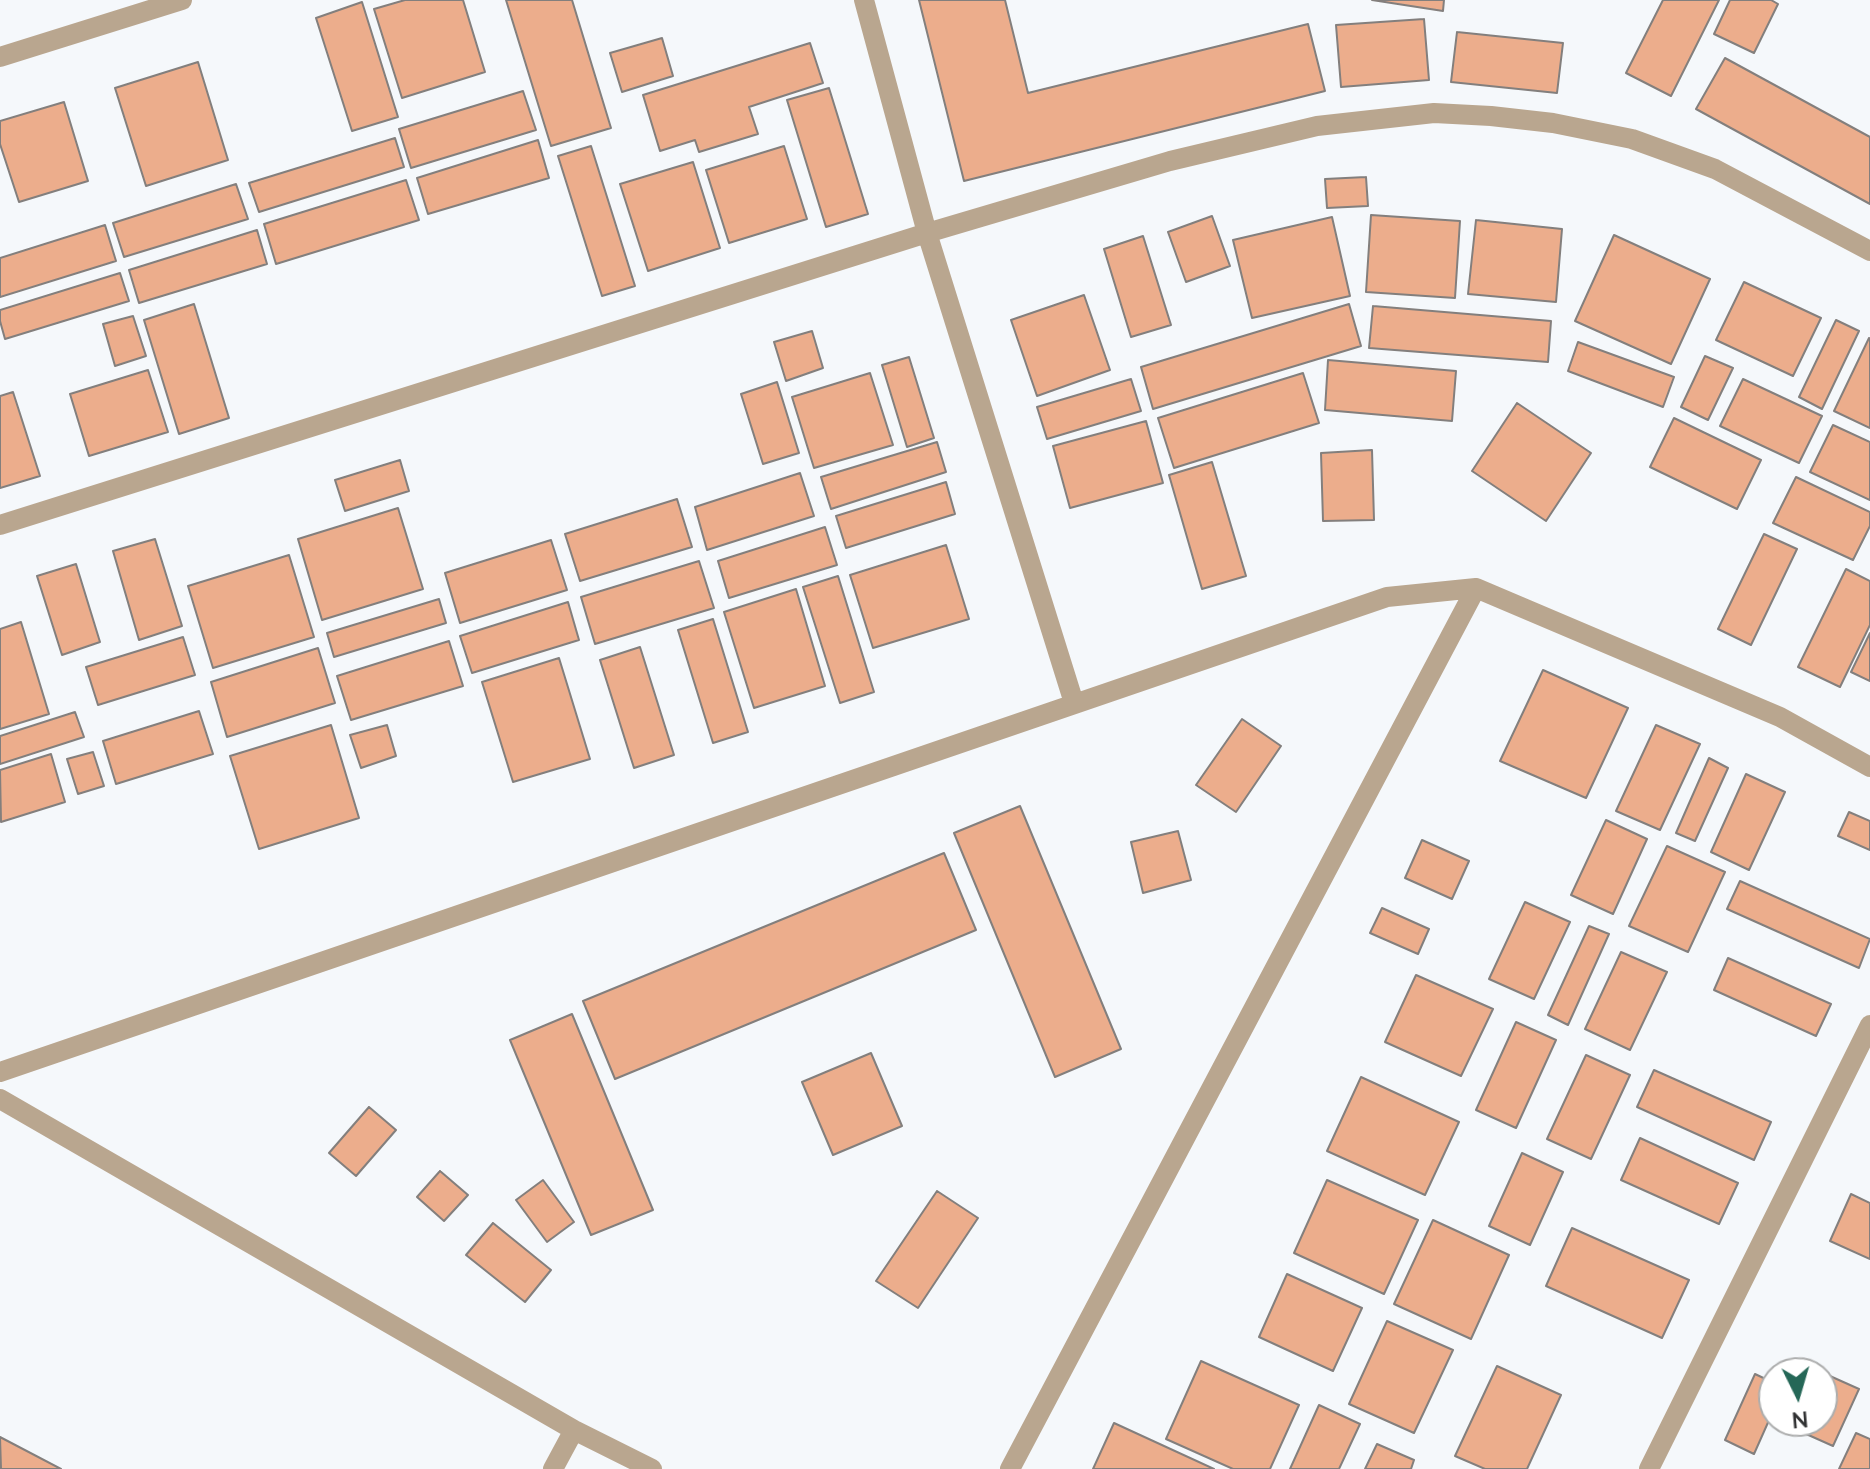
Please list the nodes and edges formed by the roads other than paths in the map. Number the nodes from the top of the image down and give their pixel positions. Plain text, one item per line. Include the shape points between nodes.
1 (182, 0) edge
2 (864, 0) edge
3 (0, 57) edge
4 (927, 233) junction
5 (1870, 251) edge
6 (0, 525) edge
7 (1476, 588) junction
8 (1074, 703) junction
9 (1870, 767) edge
10 (1870, 1025) edge
11 (0, 1072) edge
12 (0, 1099) edge
13 (574, 1430) junction
14 (553, 1469) edge
15 (652, 1469) edge
16 (1010, 1469) edge
17 (1649, 1469) edge

1 - 3 street
2 - 4 street
4 - 5 street via 1170,161 1302,129 1434,113 1553,123 1632,139 1715,169
4 - 6 street
4 - 8 street
7 - 8 street via 1387,597
7 - 9 street via 1780,717
7 - 16 street
8 - 11 street
10 - 17 street
12 - 13 street
13 - 14 street
13 - 15 street

